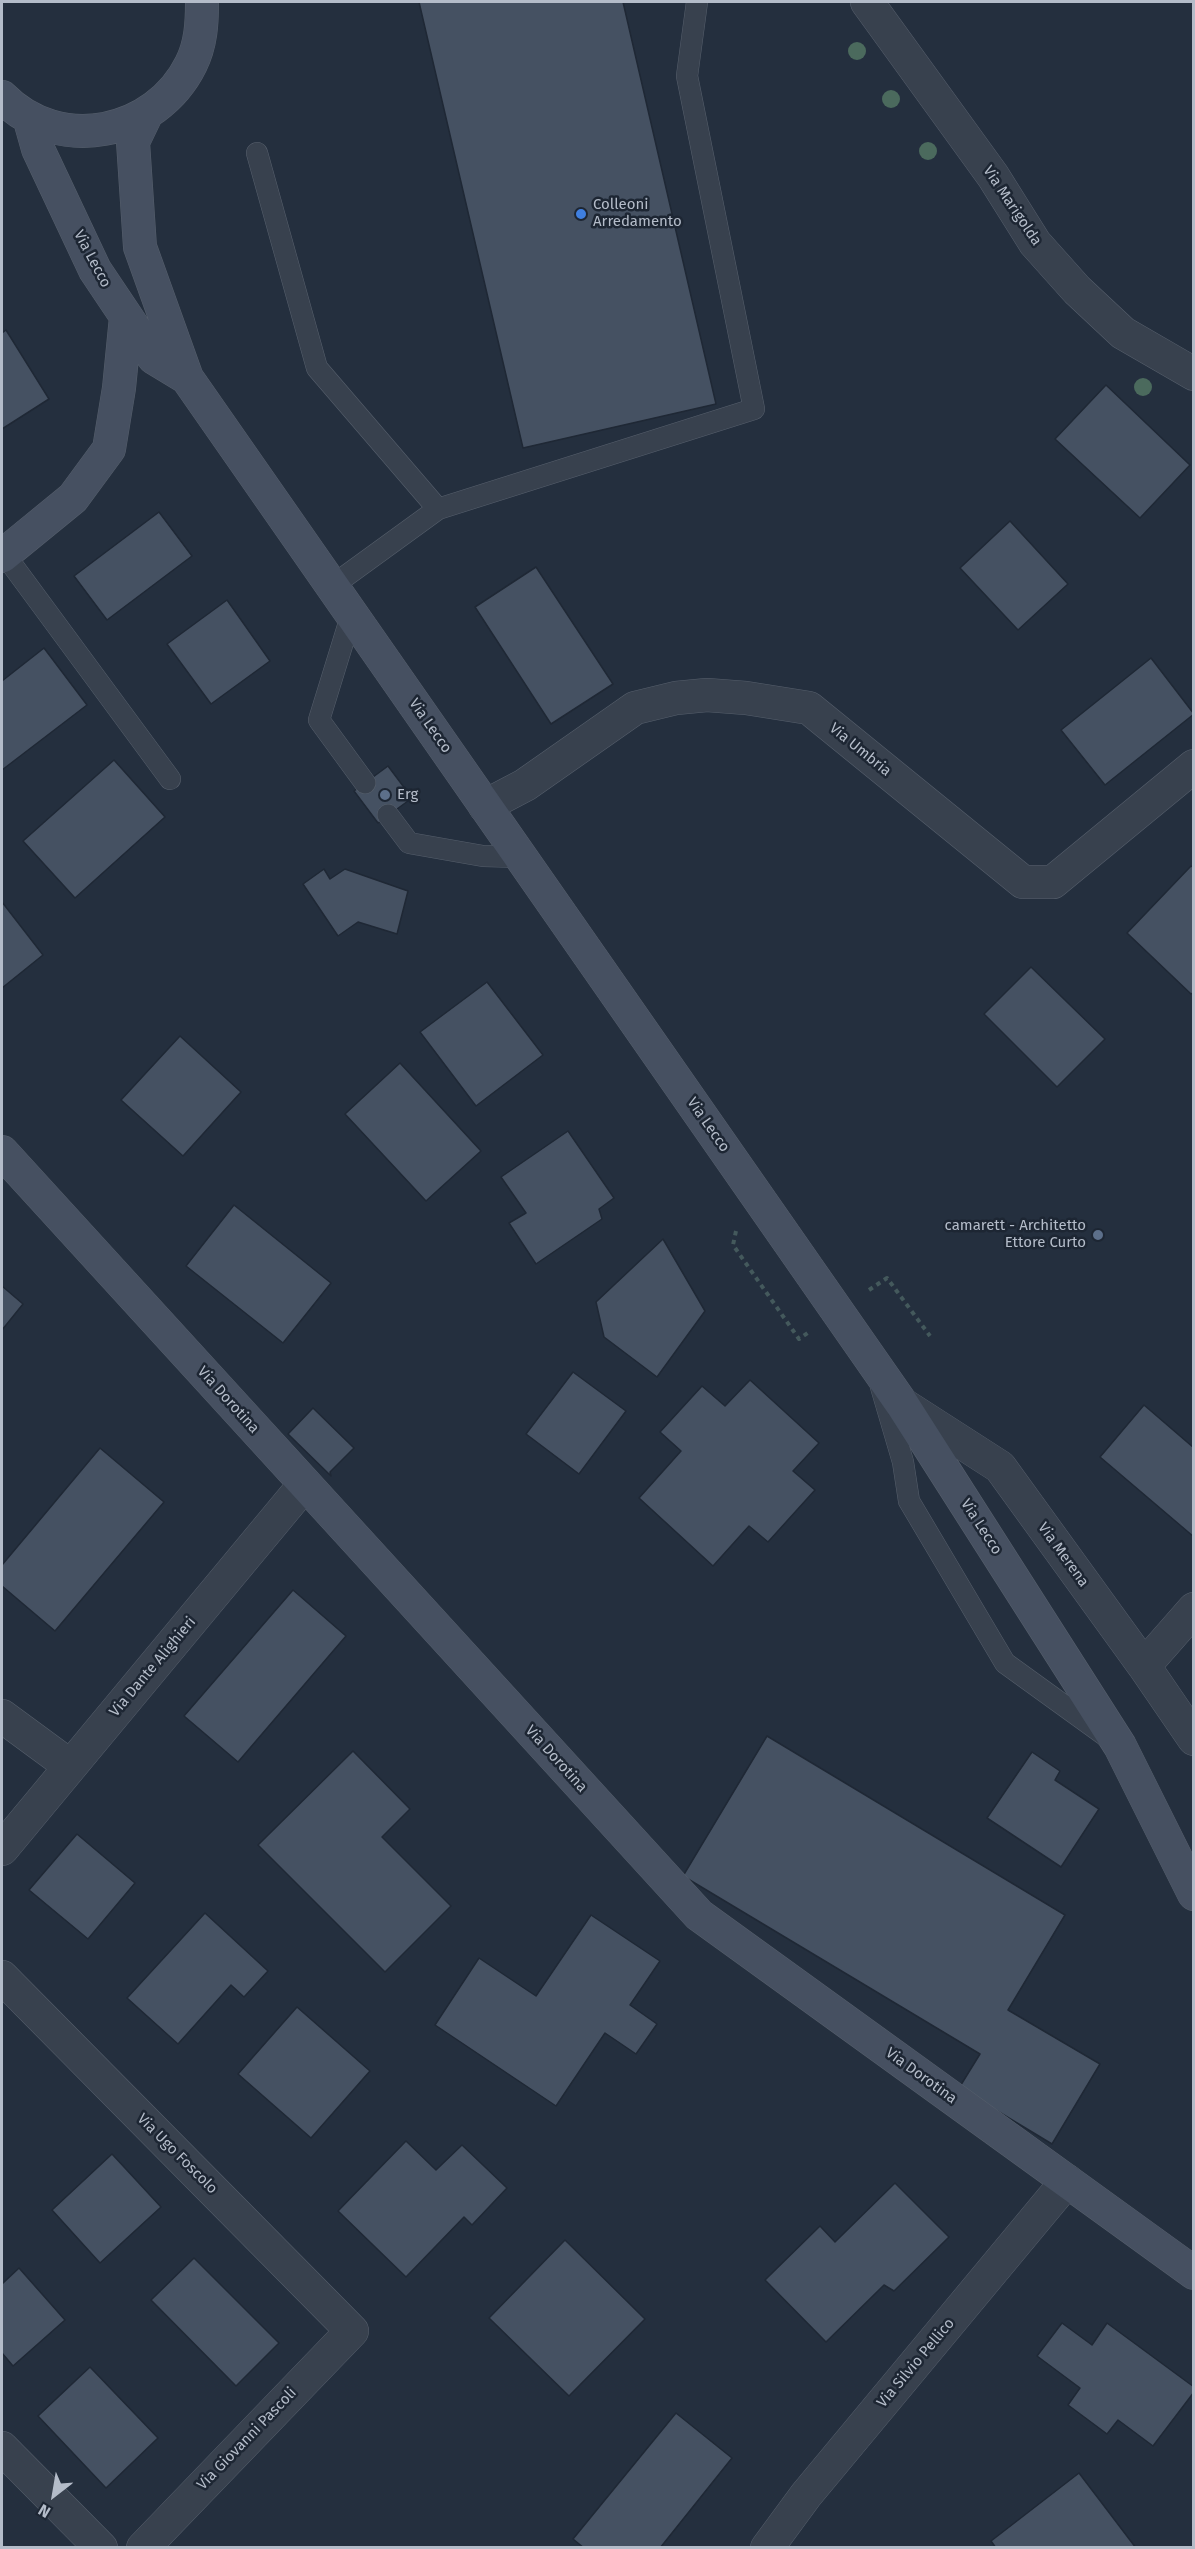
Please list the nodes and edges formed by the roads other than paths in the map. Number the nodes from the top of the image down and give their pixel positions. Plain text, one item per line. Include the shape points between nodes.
1 (202, 2) edge
2 (697, 2) edge
3 (867, 2) edge
4 (2, 97) edge
5 (146, 115) junction
6 (29, 117) junction
7 (257, 153) dead end
8 (126, 316) junction
9 (1194, 374) edge
10 (187, 378) junction
11 (438, 510) junction
12 (2, 554) edge
13 (332, 586) junction
14 (351, 613) junction
15 (1194, 766) edge
16 (170, 779) dead end
17 (365, 783) dead end
18 (485, 806) junction
19 (388, 815) dead end
20 (520, 857) junction
21 (2, 1152) edge
22 (874, 1364) junction
23 (902, 1404) junction
24 (305, 1484) junction
25 (1194, 1609) edge
26 (1144, 1666) junction
27 (2, 1716) edge
28 (1194, 1739) edge
29 (1120, 1746) junction
30 (70, 1766) junction
31 (2, 1849) edge
32 (1194, 1894) edge
33 (2, 1977) edge
34 (1067, 2181) junction
35 (1194, 2273) edge
36 (352, 2331) joint
37 (2, 2448) edge
38 (101, 2547) edge
39 (143, 2547) edge
40 (767, 2547) edge

1 - 5 main road via 202,30 192,63 173,92
2 - 11 lane via 687,76 754,409
3 - 9 street, Via Marigolda via 993,176 1035,243 1123,333
4 - 6 main road
5 - 6 main road via 100,130 51,126
5 - 10 main road, Via Lecco via 133,142 140,247
6 - 8 main road, Via Lecco via 38,148 95,270
7 - 11 lane via 317,368
8 - 10 main road, Via Lecco via 154,358
8 - 12 main road via 109,449 74,498
10 - 13 main road, Via Lecco
11 - 13 lane
12 - 16 lane
13 - 14 main road, Via Lecco
14 - 17 lane via 319,720
14 - 18 main road, Via Lecco
15 - 18 street, Via Umbria via 1053,882 1023,882 809,708 746,698 707,695 636,708 525,784
18 - 20 main road, Via Lecco
19 - 20 lane via 409,843 483,856
20 - 22 main road, Via Lecco
21 - 24 main road, Via Dorotina
22 - 23 main road, Via Lecco
22 - 29 lane via 903,1462 909,1501 1005,1663
23 - 26 street, Via Merena via 1000,1467
23 - 29 main road, Via Lecco
24 - 30 street, Via Dante Alighieri
24 - 34 main road, Via Dorotina via 699,1915
25 - 26 street
26 - 28 street, Via Merena
27 - 30 street
29 - 32 main road, Via Lecco
30 - 31 street, Via Dante Alighieri
33 - 36 street, Via Ugo Foscolo
34 - 35 main road, Via Dorotina
34 - 40 street, Via Silvio Pellico
36 - 39 street, Via Giovanni Pascoli
37 - 38 street

